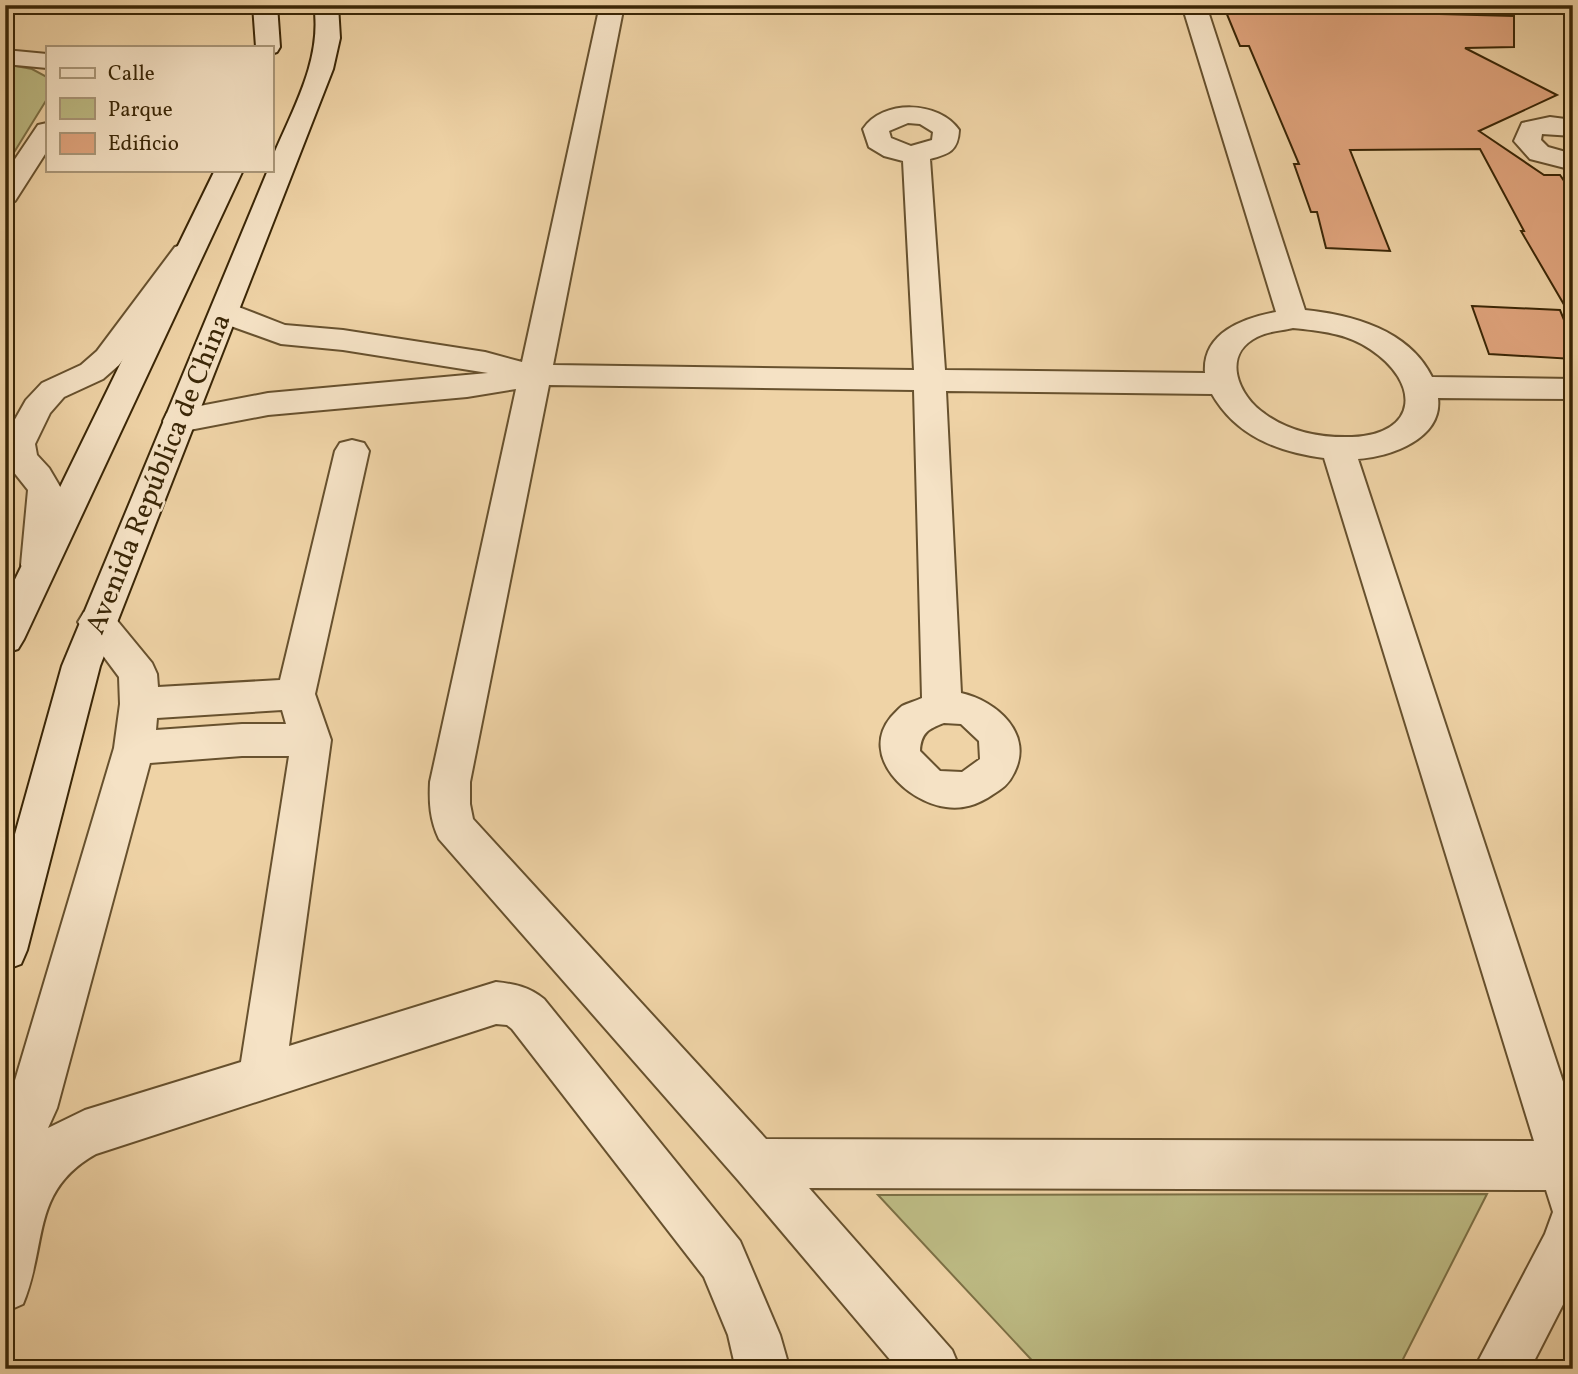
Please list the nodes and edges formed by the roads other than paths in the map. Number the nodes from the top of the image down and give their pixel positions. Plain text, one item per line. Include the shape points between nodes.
1 (265, 5) edge
2 (326, 5) edge
3 (612, 5) edge
4 (1194, 5) edge
5 (268, 46) edge
6 (5, 57) edge
7 (46, 61) edge
8 (1573, 128) edge
9 (46, 132) edge
10 (916, 154) dead end
11 (1573, 162) edge
12 (228, 172) edge
13 (5, 194) edge
14 (198, 234) junction
15 (225, 313) junction
16 (1293, 319) junction
17 (537, 375) junction
18 (929, 381) junction
19 (1221, 384) junction
20 (1421, 387) junction
21 (1573, 389) edge
22 (5, 401) edge
23 (42, 401) junction
24 (179, 421) junction
25 (12, 448) edge
26 (1338, 449) junction
27 (352, 451) dead end
28 (39, 565) junction
29 (97, 622) junction
30 (5, 639) edge
31 (296, 694) junction
32 (139, 704) junction
33 (942, 707) dead end
34 (311, 740) junction
35 (134, 748) junction
36 (5, 950) edge
37 (262, 1076) junction
38 (5, 1156) edge
39 (755, 1163) junction
40 (1570, 1178) edge
41 (1573, 1224) edge
42 (5, 1286) edge
43 (757, 1369) edge
44 (933, 1369) edge
45 (1501, 1369) edge

1 - 5 street
2 - 15 street, Avenida República de China via 328,49
3 - 17 street
4 - 16 street
6 - 7 street
8 - 11 street via 1539,126 1527,134 1531,147 1539,153
9 - 13 street
10 - 18 street
12 - 14 street, Avenida República de China
14 - 23 street via 108,358
14 - 28 street, Avenida República de China
15 - 17 street via 281,334 485,362
15 - 24 street, Avenida República de China
16 - 19 street via 1242,332 1226,346 1219,364
16 - 20 street via 1324,321 1380,341 1402,357
17 - 18 street
17 - 24 street via 467,387 268,404
17 - 39 street via 450,782 454,827
18 - 19 street
18 - 33 street
19 - 26 street via 1233,404 1253,422 1281,437
20 - 21 street
20 - 26 street via 1420,418 1404,434 1378,445
22 - 23 street
23 - 25 street
24 - 29 street, Avenida República de China
25 - 28 street via 45,490
26 - 40 street
27 - 31 street
28 - 30 street, Avenida República de China
29 - 32 street via 138,674
29 - 36 street, Avenida República de China via 81,666
31 - 32 street
31 - 34 street
32 - 35 street
34 - 35 street
34 - 37 street
35 - 38 street via 33,1108
37 - 42 street via 85,1134 51,1154 23,1211
37 - 43 street via 496,1003 517,1005 722,1259 754,1335 761,1363
39 - 40 street
39 - 44 street
41 - 45 street via 1567,1244

